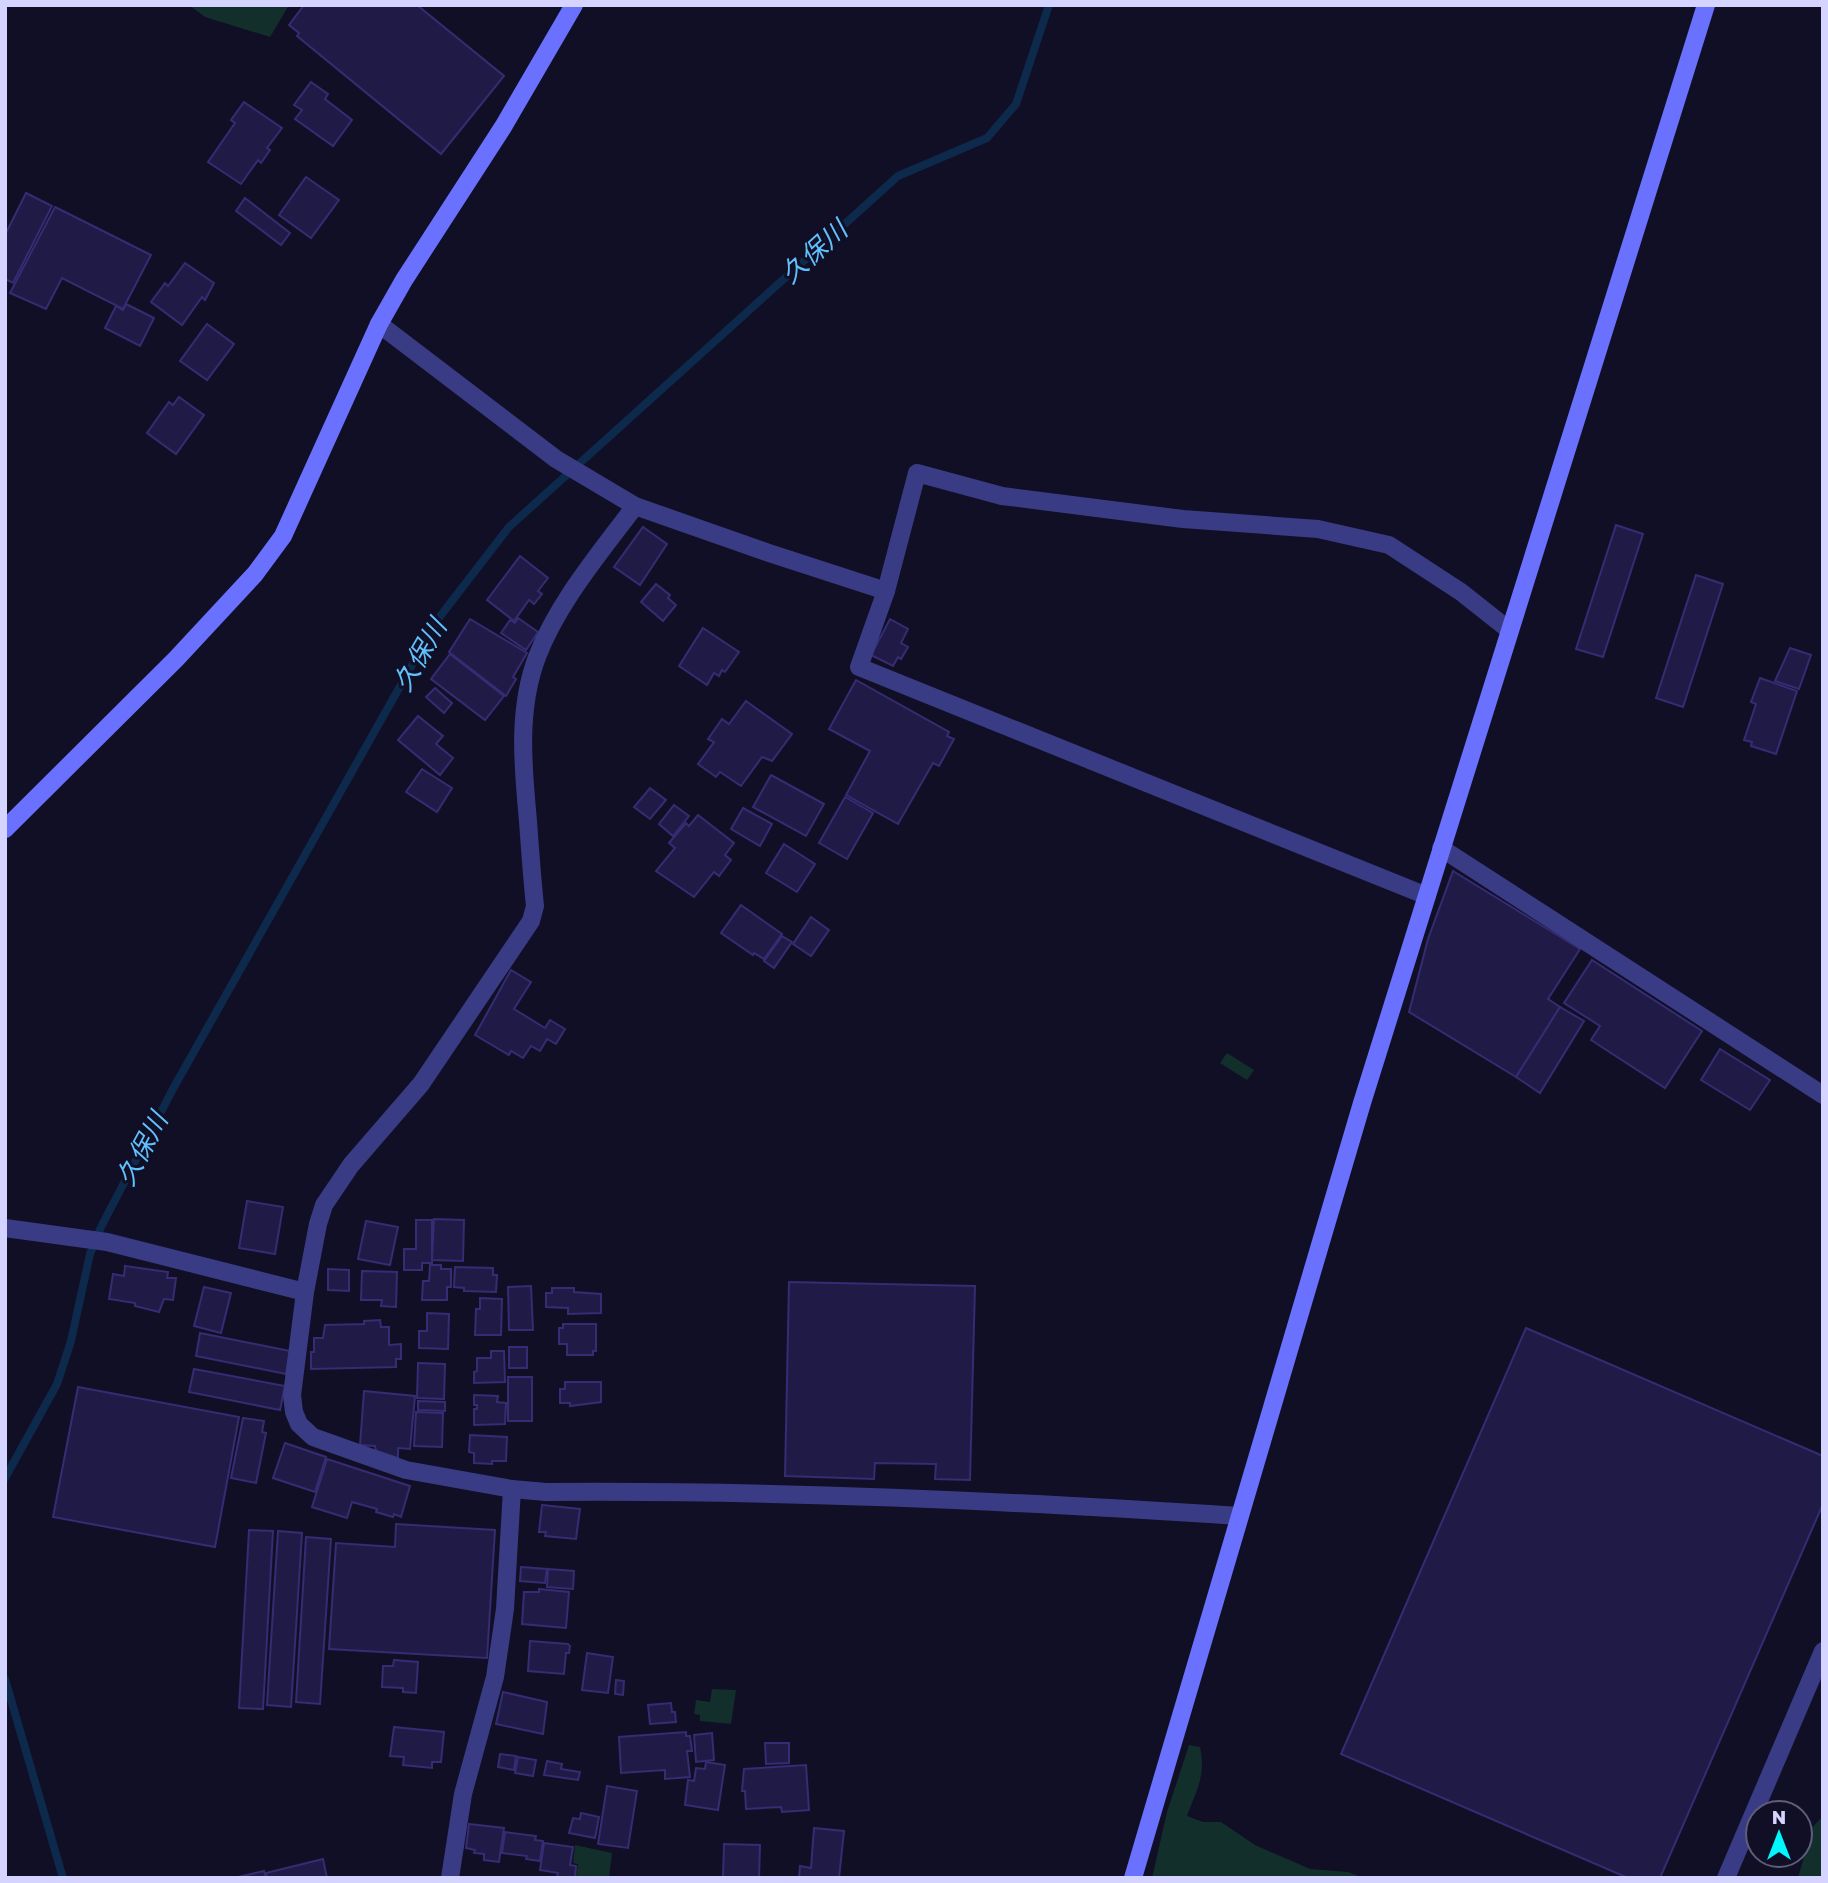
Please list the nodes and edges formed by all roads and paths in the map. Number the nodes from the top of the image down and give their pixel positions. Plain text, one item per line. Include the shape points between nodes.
1 (574, 5) edge
2 (1706, 5) edge
3 (379, 324) junction
4 (635, 506) junction
5 (886, 590) junction
6 (1509, 630) junction
7 (5, 829) edge
8 (1441, 848) junction
9 (1427, 896) junction
10 (1823, 1094) edge
11 (5, 1228) edge
12 (305, 1292) junction
13 (512, 1489) junction
14 (1239, 1516) junction
15 (1823, 1651) edge
16 (450, 1878) edge
17 (1133, 1878) edge
18 (1726, 1878) edge

1 - 3 street
2 - 6 street
3 - 4 street via 556,459
3 - 7 street via 283,536 255,574
4 - 5 street
4 - 12 street via 588,569 536,658 522,732 535,906 531,921 421,1084 334,1188 318,1224
5 - 6 street via 917,473 1002,496 1183,519 1318,529 1389,545
5 - 9 street via 859,667
6 - 8 street
8 - 9 street
8 - 10 street
9 - 14 street
11 - 12 street via 107,1242
12 - 13 street via 292,1395 299,1424 313,1437 407,1470
13 - 14 street via 1013,1502
13 - 16 street via 505,1609 495,1677 463,1794
14 - 17 street
15 - 18 street

